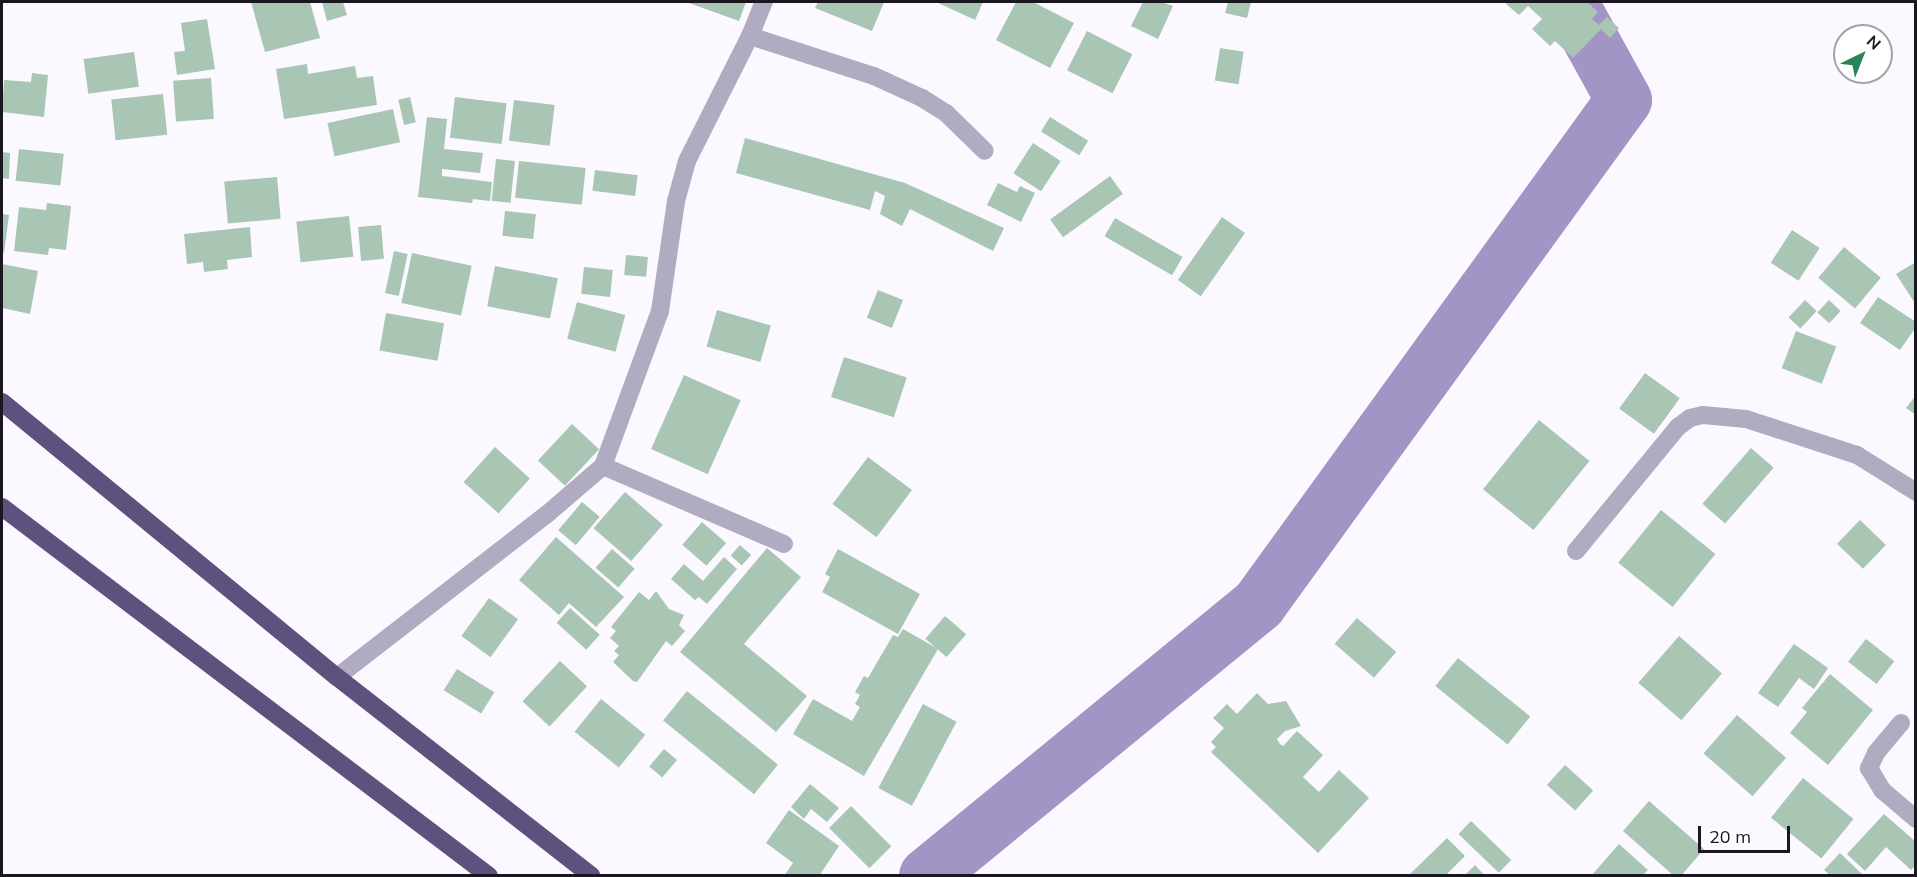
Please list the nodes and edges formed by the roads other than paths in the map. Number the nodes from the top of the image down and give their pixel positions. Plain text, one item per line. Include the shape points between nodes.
1 (764, 2) edge
2 (750, 36) junction
3 (985, 151) dead end
4 (2, 402) edge
5 (603, 466) junction
6 (1916, 492) edge
7 (2, 507) edge
8 (784, 544) dead end
9 (1576, 550) dead end
10 (337, 677) junction
11 (1901, 723) dead end
12 (1916, 819) edge
13 (489, 876) edge
14 (592, 876) edge

1 - 2 street
2 - 3 street via 873,76 922,98 946,113
2 - 5 street via 687,161 676,201 660,311
4 - 10 highway
5 - 8 street
5 - 10 street
6 - 9 street via 1857,455 1746,419 1703,415 1678,427
7 - 13 highway
10 - 14 highway
11 - 12 street via 1869,768 1882,790

